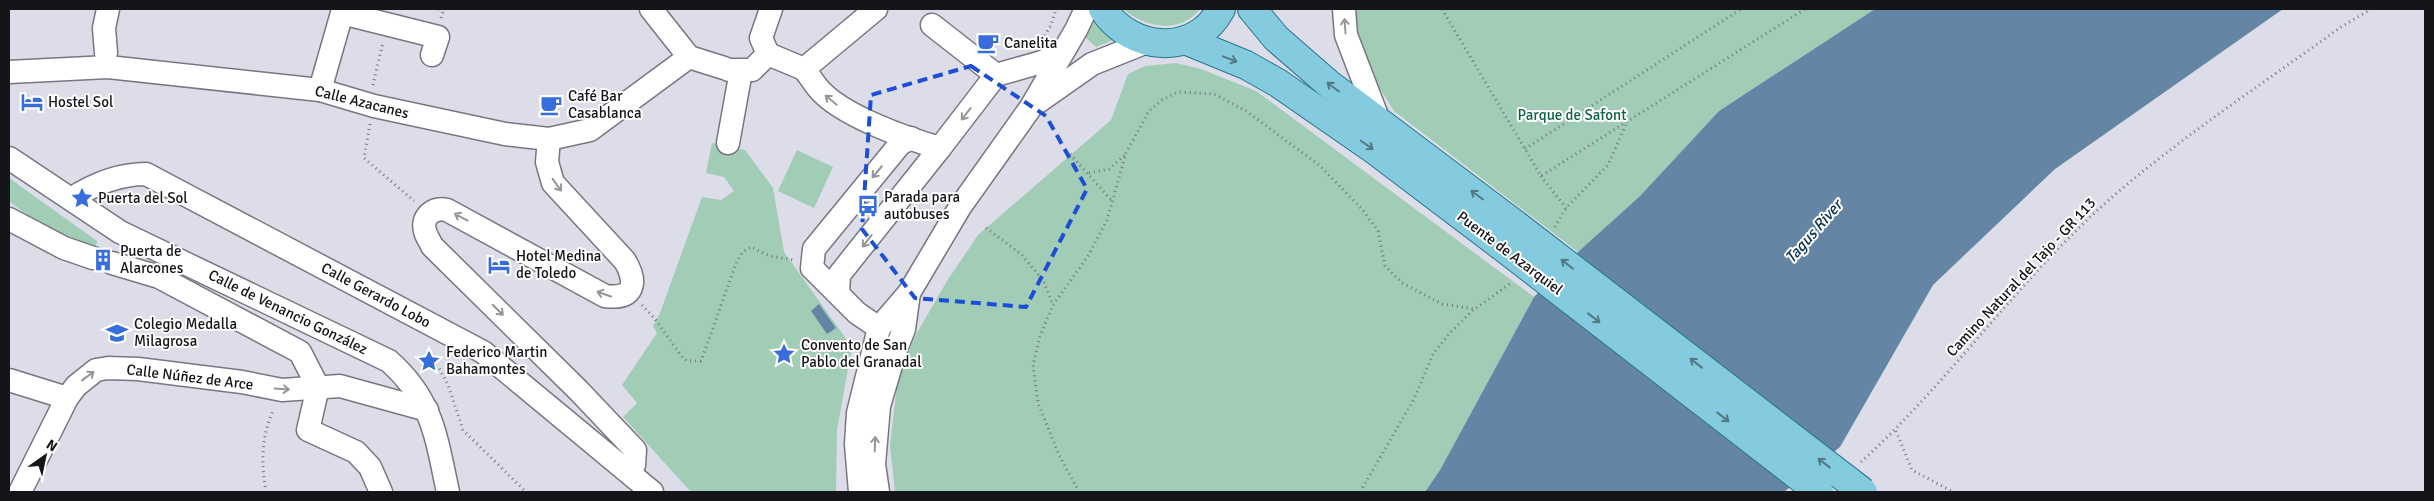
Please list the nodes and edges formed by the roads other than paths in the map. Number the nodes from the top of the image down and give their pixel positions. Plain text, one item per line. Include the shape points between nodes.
1 (108, 9) edge
2 (651, 9) edge
3 (771, 9) edge
4 (876, 9) edge
5 (1086, 9) edge
6 (1102, 9) edge
7 (1221, 9) edge
8 (1252, 9) edge
9 (1344, 9) edge
10 (662, 18) edge
11 (395, 20) edge
12 (932, 25) dead end
13 (1185, 40) junction
14 (1147, 42) junction
15 (106, 53) dead end
16 (768, 54) junction
17 (1061, 54) junction
18 (432, 55) dead end
19 (689, 57) junction
20 (804, 68) junction
21 (731, 70) junction
22 (9, 72) edge
23 (996, 75) junction
24 (320, 90) junction
25 (1031, 107) junction
26 (1379, 121) junction
27 (911, 138) junction
28 (549, 139) junction
29 (728, 143) dead end
30 (940, 148) junction
31 (9, 158) edge
32 (71, 200) junction
33 (9, 219) edge
34 (1508, 235) junction
35 (838, 293) junction
36 (909, 293) junction
37 (879, 328) junction
38 (9, 380) edge
39 (318, 387) junction
40 (68, 398) junction
41 (427, 410) junction
42 (630, 472) junction
43 (1858, 480) edge
44 (20, 492) edge
45 (381, 492) edge
46 (448, 492) edge
47 (652, 492) edge
48 (860, 492) edge
49 (878, 492) edge
50 (1819, 492) edge

1 - 15 street via 104,28
2 - 10 street
3 - 16 street via 761,38
4 - 20 street
5 - 17 street
6 - 14 main road via 1127,34
7 - 13 main road via 1205,29
26 -> 8 main road, Puente de Azarquiel via 1330,85 1276,38
26 -> 9 street via 1346,35
10 - 19 street
11 - 18 street via 438,37
11 - 24 street via 342,13
12 - 23 street
13 - 14 main road via 1166,44
13 -> 34 main road, Puente de Azarquiel via 1246,65 1278,83 1376,151
14 - 25 street via 1092,64
16 - 20 street
16 - 21 street via 752,70
17 - 23 street
17 - 25 street
19 - 21 street
19 - 28 street, Calle Azacanes via 590,130
27 -> 20 street via 840,107 818,88
21 - 29 street
22 - 24 street, Calle Azacanes via 108,67
23 -> 30 street
24 - 28 street, Calle Azacanes via 371,106 505,134
25 - 36 street via 960,208
34 -> 26 main road, Puente de Azarquiel
27 - 30 street
27 -> 35 street via 900,144 814,249 812,268
28 -> 42 street via 548,162 553,182 631,272 634,281 631,290 623,296 606,296 447,210 429,214 424,230 432,246 635,450
30 -> 35 street via 840,275
31 - 32 street, Calle de Venancio González
32 - 41 street, Calle de Venancio González via 120,232 389,361 406,376
32 - 42 street, Calle Gerardo Lobo via 105,180 146,174 483,352
33 - 39 street via 64,248 159,277 300,352
43 -> 34 main road, Puente de Azarquiel, bridge
34 -> 50 main road, Puente de Azarquiel, bridge
35 - 37 street via 857,313
36 - 37 street
49 -> 36 street via 874,464 879,406 904,329
37 - 48 street via 858,413 856,444
38 - 40 street
40 -> 39 street, Calle Núñez de Arce via 87,376 108,368 242,382 282,390
39 - 41 street, Calle Núñez de Arce via 340,386
39 - 45 street via 308,430 356,452 370,467
40 - 44 street, Calle Núñez de Arce
41 - 46 street, Calle de Venancio González
42 - 47 street, Calle Gerardo Lobo

